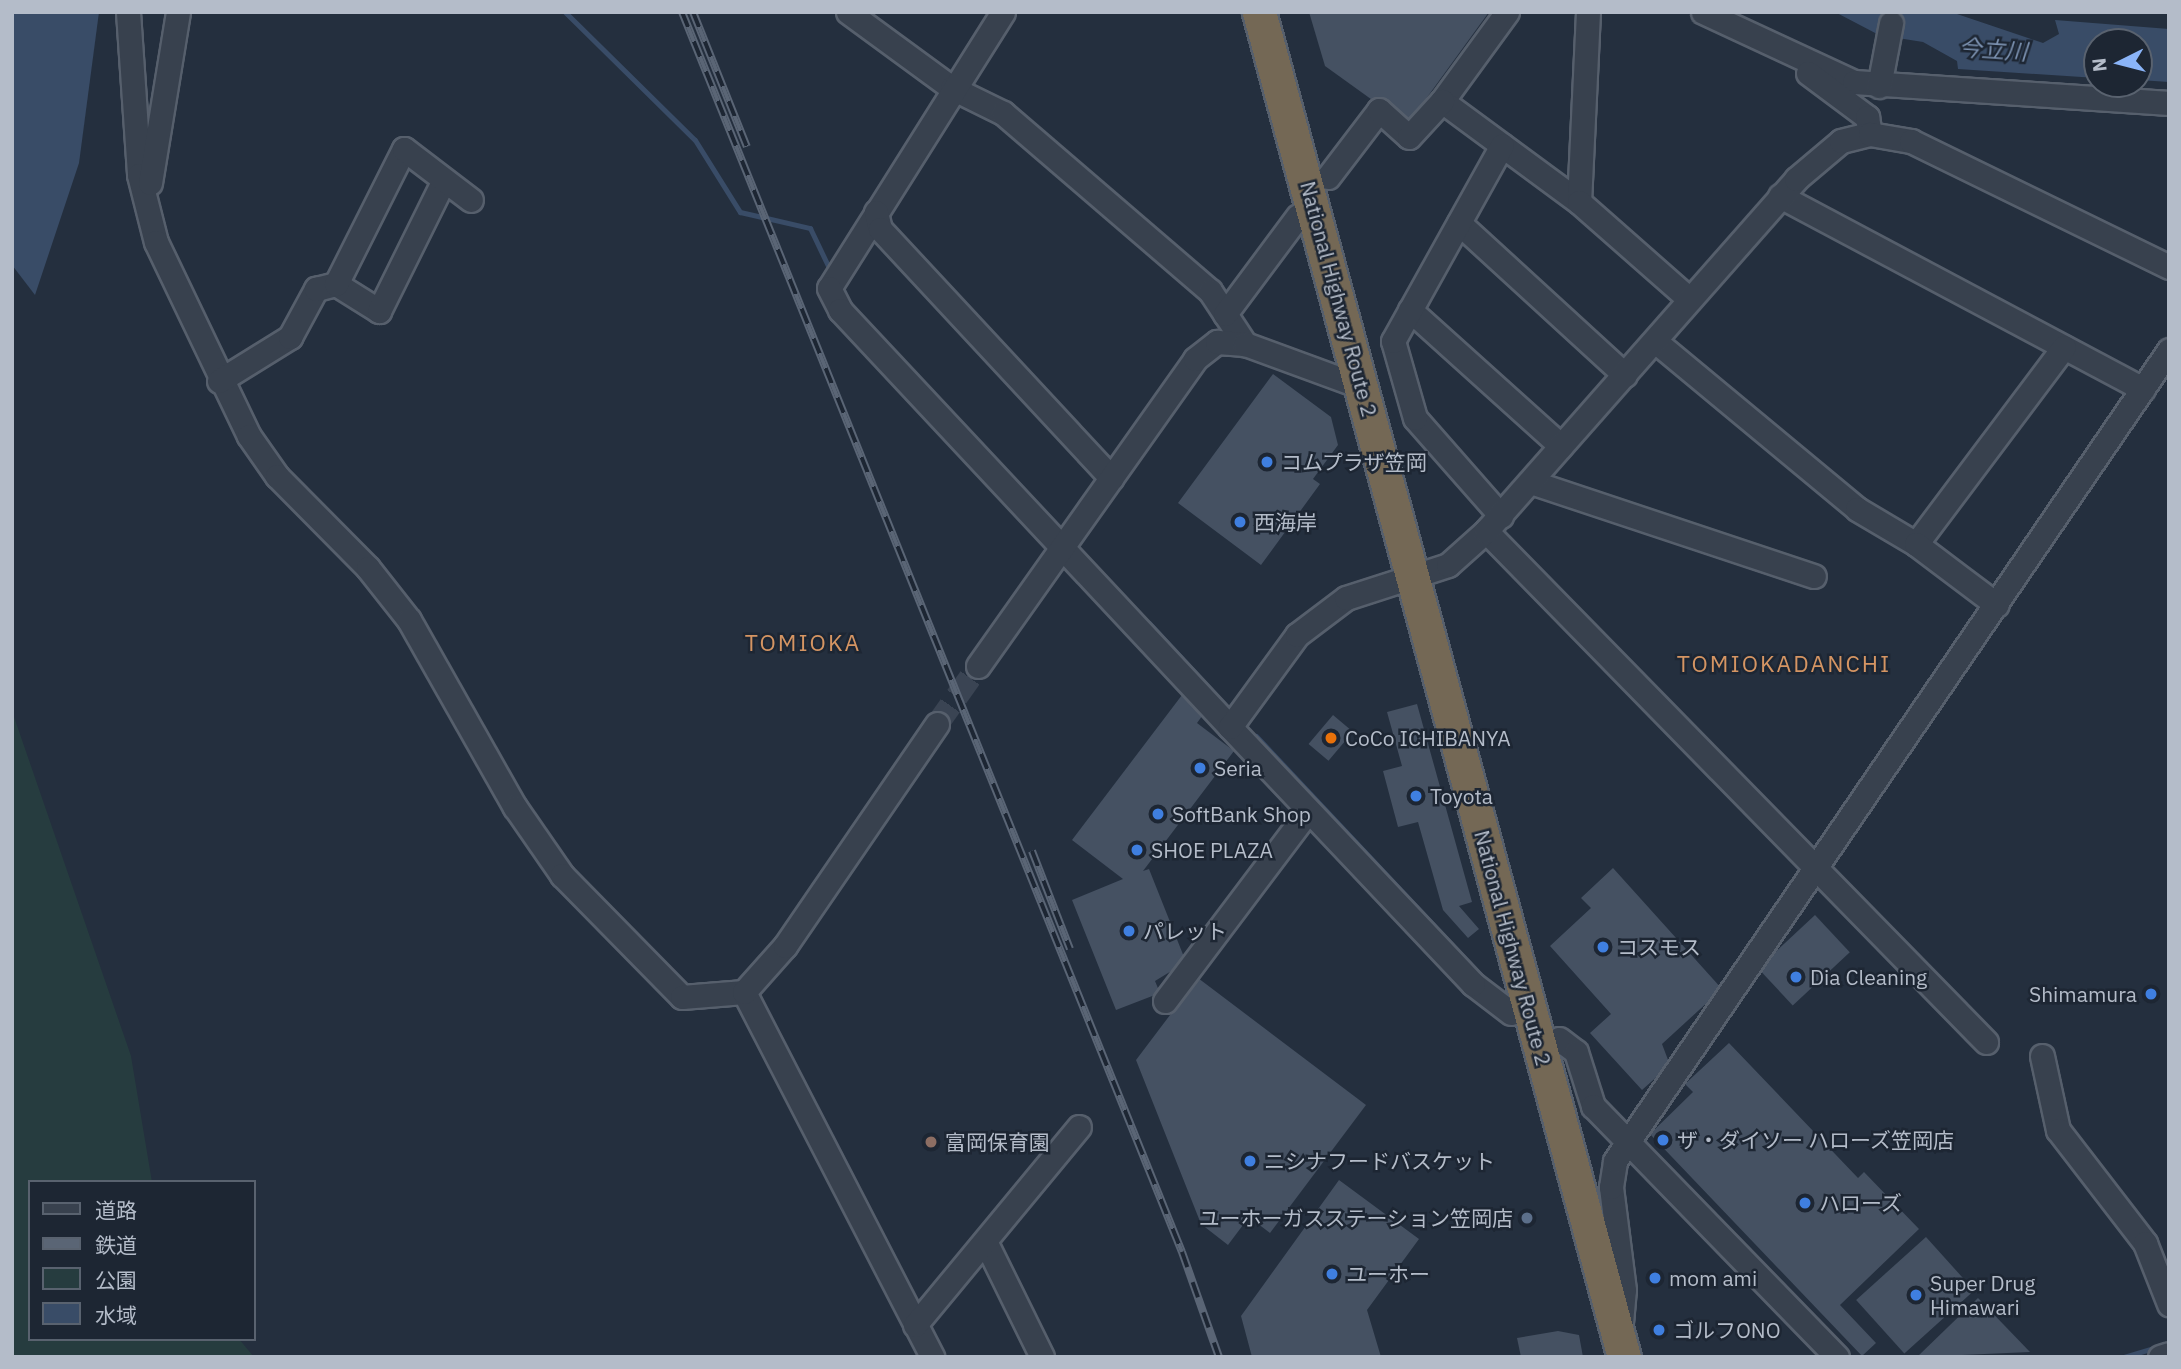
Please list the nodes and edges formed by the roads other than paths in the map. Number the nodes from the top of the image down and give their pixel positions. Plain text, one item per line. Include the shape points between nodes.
1 (128, 12) edge
2 (178, 12) edge
3 (848, 12) edge
4 (1003, 12) edge
5 (1259, 12) edge
6 (1507, 12) edge
7 (1588, 12) edge
8 (1703, 12) edge
9 (1891, 23) dead end
10 (1786, 56) junction
11 (1879, 80) junction
12 (953, 88) junction
13 (1442, 101) junction
14 (2169, 103) edge
15 (1870, 134) junction
16 (1502, 145) junction
17 (1328, 177) dead end
18 (444, 180) junction
19 (1780, 196) junction
20 (471, 200) dead end
21 (1579, 202) junction
22 (876, 212) junction
23 (149, 214) junction
24 (1298, 216) dead end
25 (1459, 223) junction
26 (2169, 267) edge
27 (336, 284) junction
28 (1689, 299) junction
29 (1410, 310) junction
30 (1225, 314) junction
31 (1655, 341) junction
32 (1245, 344) junction
33 (2064, 347) junction
34 (2169, 350) edge
35 (1625, 375) junction
36 (219, 381) junction
37 (1365, 388) junction
38 (2143, 389) junction
39 (1561, 446) junction
40 (1111, 478) junction
41 (1531, 482) junction
42 (1493, 523) junction
43 (1068, 540) junction
44 (1916, 544) junction
45 (1411, 575) junction
46 (1814, 576) dead end
47 (1997, 605) junction
48 (978, 666) tunnel mouth
49 (937, 724) tunnel mouth
50 (1230, 727) junction
51 (1308, 811) junction
52 (1816, 871) junction
53 (744, 992) junction
54 (1165, 1001) dead end
55 (1511, 1013) dead end
56 (1559, 1039) dead end
57 (1986, 1042) dead end
58 (2042, 1056) dead end
59 (1079, 1127) dead end
60 (1632, 1138) junction
61 (986, 1243) junction
62 (2169, 1304) edge
63 (915, 1325) junction
64 (1622, 1345) edge
65 (2169, 1354) edge
66 (932, 1357) edge
67 (1042, 1357) edge
68 (1837, 1357) edge
69 (2160, 1357) edge

1 - 23 street via 139,175
2 - 23 street via 150,170
3 - 12 street
4 - 12 street
5 - 37 highway, National Highway Route 2
6 - 13 street
7 - 21 street
8 - 10 street
9 - 11 street
10 - 11 street
10 - 15 street via 1867,117
11 - 14 street
12 - 22 street
12 - 30 street via 1003,113 1210,291
13 - 16 street
13 - 17 street via 1409,137 1379,110
15 - 19 street via 1841,141
15 - 26 street via 1911,141
16 - 21 street
16 - 25 street
18 - 20 street
18 - 27 street via 379,311
18 - 27 street via 404,149
19 - 28 street
19 - 33 street
21 - 28 street
22 - 40 street via 880,229
22 - 43 street via 834,279 840,310
23 - 36 street via 166,269
24 - 30 street
25 - 29 street
25 - 35 street
27 - 36 street via 316,289 290,337
28 - 31 street
29 - 39 street
29 - 42 street via 1393,341 1415,418
30 - 32 street
31 - 35 street
31 - 44 street via 1857,509
32 - 37 street
32 - 40 street via 1217,342 1195,359
33 - 38 street
33 - 44 street
34 - 38 street
35 - 39 street
36 - 53 street via 277,477 368,568 409,620 515,807 562,875 682,997
37 - 45 highway, National Highway Route 2
38 - 47 street
39 - 41 street
40 - 43 street
41 - 42 street
41 - 46 street
42 - 45 street via 1448,565
42 - 52 street
43 - 48 street
43 - 50 street
44 - 47 street
45 - 50 street via 1321,613 1276,661
45 - 64 highway, National Highway Route 2
47 - 52 street
49 - 53 street via 785,946
50 - 51 street
51 - 54 street
51 - 55 street via 1473,984
52 - 57 street
52 - 60 street
53 - 63 street
56 - 60 street via 1576,1052 1593,1106
58 - 62 street via 2058,1130 2145,1243
59 - 61 street
60 - 64 street via 1615,1161 1611,1187 1624,1290
60 - 68 street
61 - 63 street
61 - 67 street
63 - 66 street
65 - 69 street

